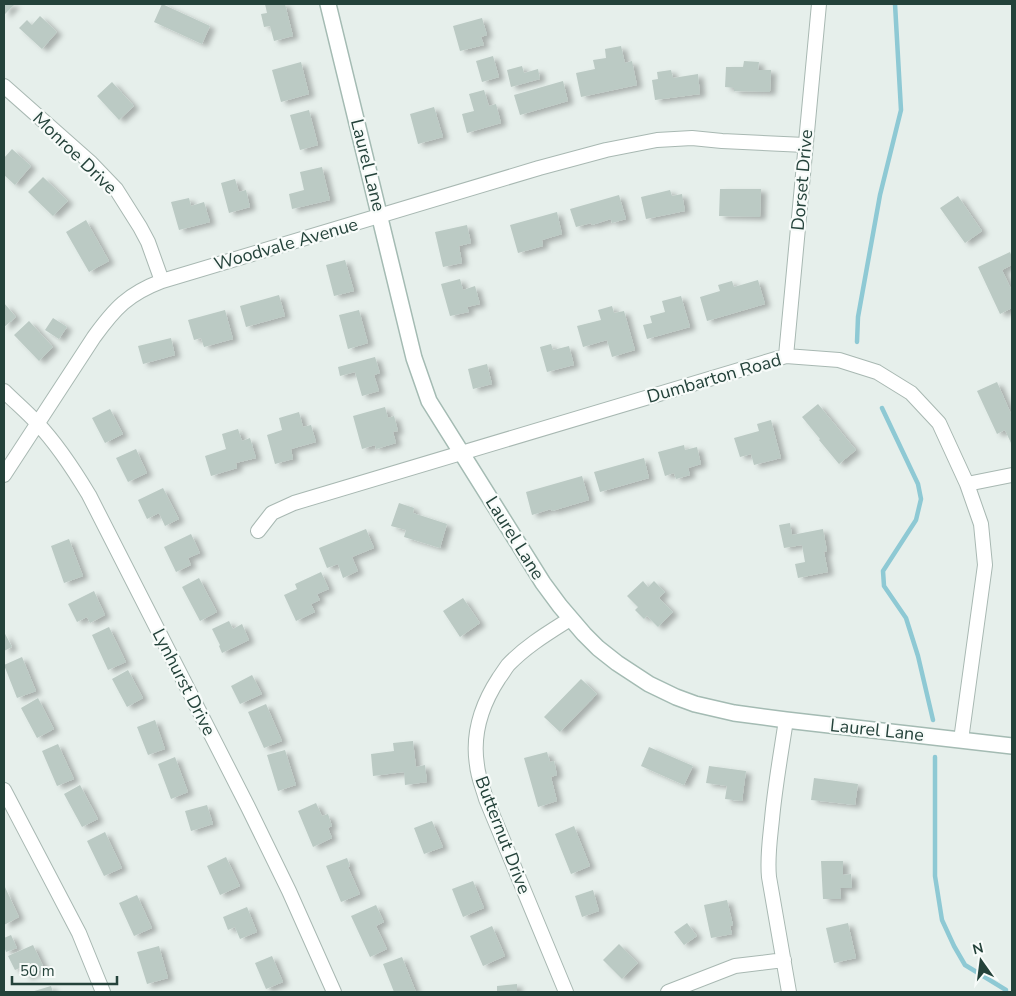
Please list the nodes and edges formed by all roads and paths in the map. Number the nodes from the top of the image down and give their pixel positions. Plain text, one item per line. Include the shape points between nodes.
1 (328, 4) edge
2 (819, 4) edge
3 (4, 86) edge
4 (805, 145) junction
5 (381, 216) junction
6 (162, 281) junction
7 (786, 356) junction
8 (4, 391) edge
9 (37, 424) junction
10 (462, 454) junction
11 (4, 475) edge
12 (1012, 475) edge
13 (967, 484) junction
14 (258, 531) dead end
15 (570, 619) junction
16 (786, 720) junction
17 (961, 740) junction
18 (1012, 746) edge
19 (4, 790) edge
20 (784, 960) junction
21 (103, 992) edge
22 (334, 992) edge
23 (566, 992) edge
24 (668, 992) edge
25 (789, 992) edge

1 - 5 street, Laurel Lane
2 - 4 street, Dorset Drive
3 - 6 street, Monroe Drive via 116,189 148,242
4 - 5 street, Woodvale Avenue via 692,138 657,140 539,168
4 - 7 street, Dorset Drive
5 - 6 street, Woodvale Avenue
5 - 10 street, Laurel Lane via 414,358 429,400
6 - 9 street, Woodvale Avenue via 128,298 107,318
7 - 10 street, Dumbarton Road
7 - 13 street, Dumbarton Road via 839,360 877,372 911,393 939,423
8 - 9 street, Lynhurst Drive
9 - 11 street, Woodvale Avenue
9 - 22 street, Lynhurst Drive via 90,495 289,891
10 - 14 street, Dumbarton Road via 294,503 272,513
10 - 15 street, Laurel Lane via 543,583
12 - 13 street
13 - 17 street, Dumbarton Road via 981,524 985,565
15 - 16 street, Laurel Lane via 598,648 648,684 695,704
15 - 23 street, Butternut Drive via 507,666 483,708 476,753 478,775 486,799
16 - 17 street, Laurel Lane
16 - 20 street via 768,848 768,877
17 - 18 street, Laurel Lane
19 - 21 street via 79,933
20 - 24 street via 735,966
20 - 25 street

